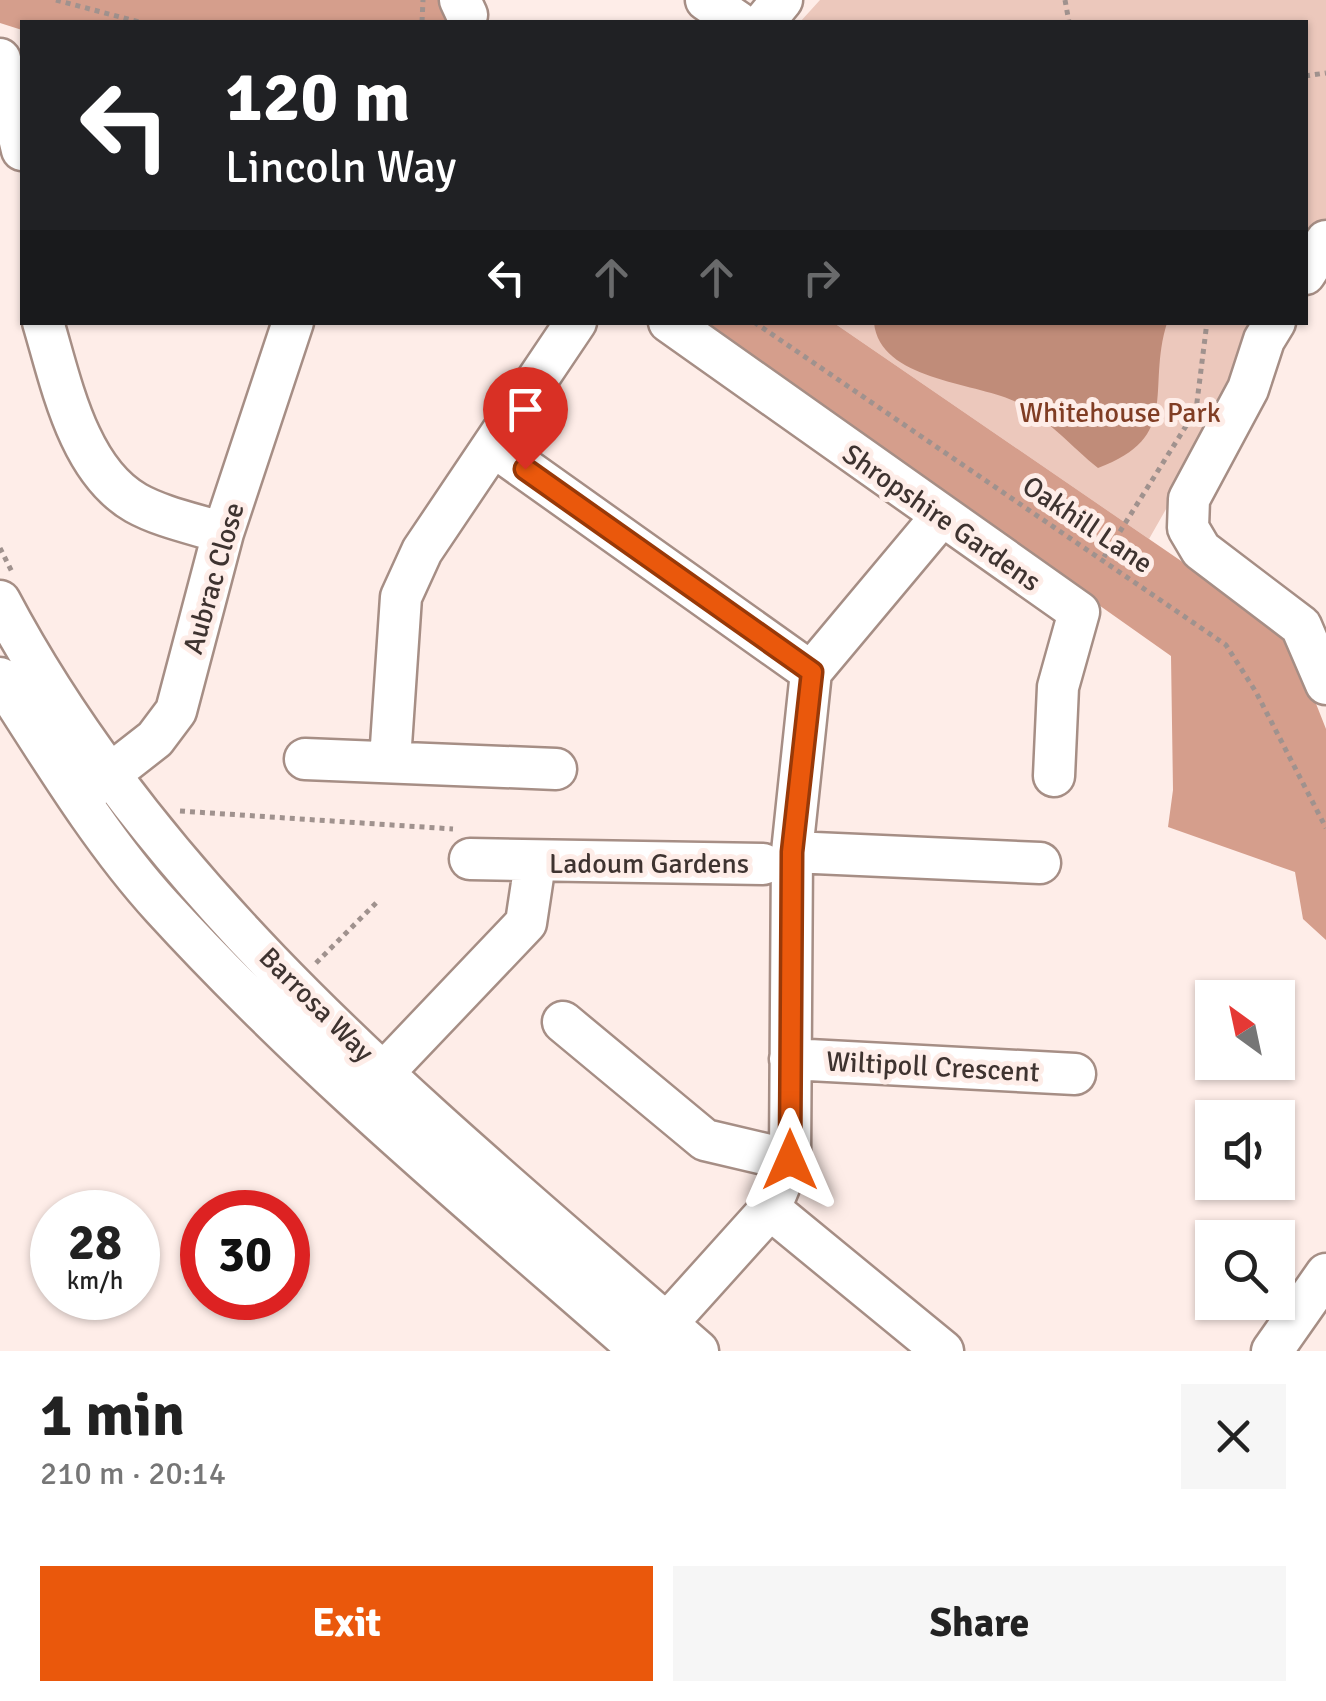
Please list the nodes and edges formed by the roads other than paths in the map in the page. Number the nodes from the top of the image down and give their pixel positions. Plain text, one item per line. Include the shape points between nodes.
1 (706, 0) edge
2 (782, 0) edge
3 (735, 20) edge
4 (766, 20) edge
5 (0, 58) edge
6 (20, 142) edge
7 (1326, 240) edge
8 (1308, 269) edge
9 (44, 325) edge
10 (292, 325) edge
11 (574, 325) edge
12 (674, 325) edge
13 (1273, 325) edge
14 (493, 446) junction
15 (940, 518) junction
16 (223, 533) junction
17 (6, 587) edge
18 (1323, 669) edge
19 (812, 672) junction
20 (0, 678) edge
21 (306, 759) dead end
22 (390, 760) junction
23 (556, 769) dead end
24 (1054, 776) dead end
25 (95, 786) junction
26 (777, 858) junction
27 (470, 859) dead end
28 (535, 863) junction
29 (1040, 863) dead end
30 (563, 1022) dead end
31 (790, 1059) junction
32 (385, 1071) junction
33 (1075, 1074) dead end
34 (790, 1160) junction
35 (770, 1208) junction
36 (1320, 1300) edge
37 (650, 1342) edge
38 (698, 1351) edge
39 (943, 1351) edge
40 (1272, 1351) edge

1 - 3 street
2 - 4 street
5 - 6 street
7 - 8 street
9 - 16 street via 83,440 104,480 137,504
10 - 16 street, Aubrac Close
11 - 14 street
12 - 15 street, Shropshire Gardens
13 - 18 street via 1190,499 1188,528 1201,550 1301,626
14 - 19 street
14 - 22 street via 422,551 401,597
15 - 19 street
15 - 24 street, Shropshire Gardens via 1079,612 1058,687
16 - 25 street, Aubrac Close via 176,711 155,739
17 - 25 street, Barrosa Way via 34,665
19 - 26 street
20 - 25 street, Barrosa Way
21 - 22 street
22 - 23 street
25 - 32 street, Barrosa Way
25 - 37 street, Barrosa Way via 160,905 276,1023
26 - 28 street, Ladoum Gardens
26 - 29 street, Ladoum Gardens
26 - 31 street
27 - 28 street, Ladoum Gardens
28 - 32 street, Ladoum Gardens via 526,923
30 - 34 street via 705,1140
31 - 33 street, Wiltipoll Crescent
31 - 34 street
32 - 37 street, Barrosa Way
34 - 35 street
35 - 37 street
35 - 39 street
36 - 40 street
37 - 38 street, Barrosa Way

